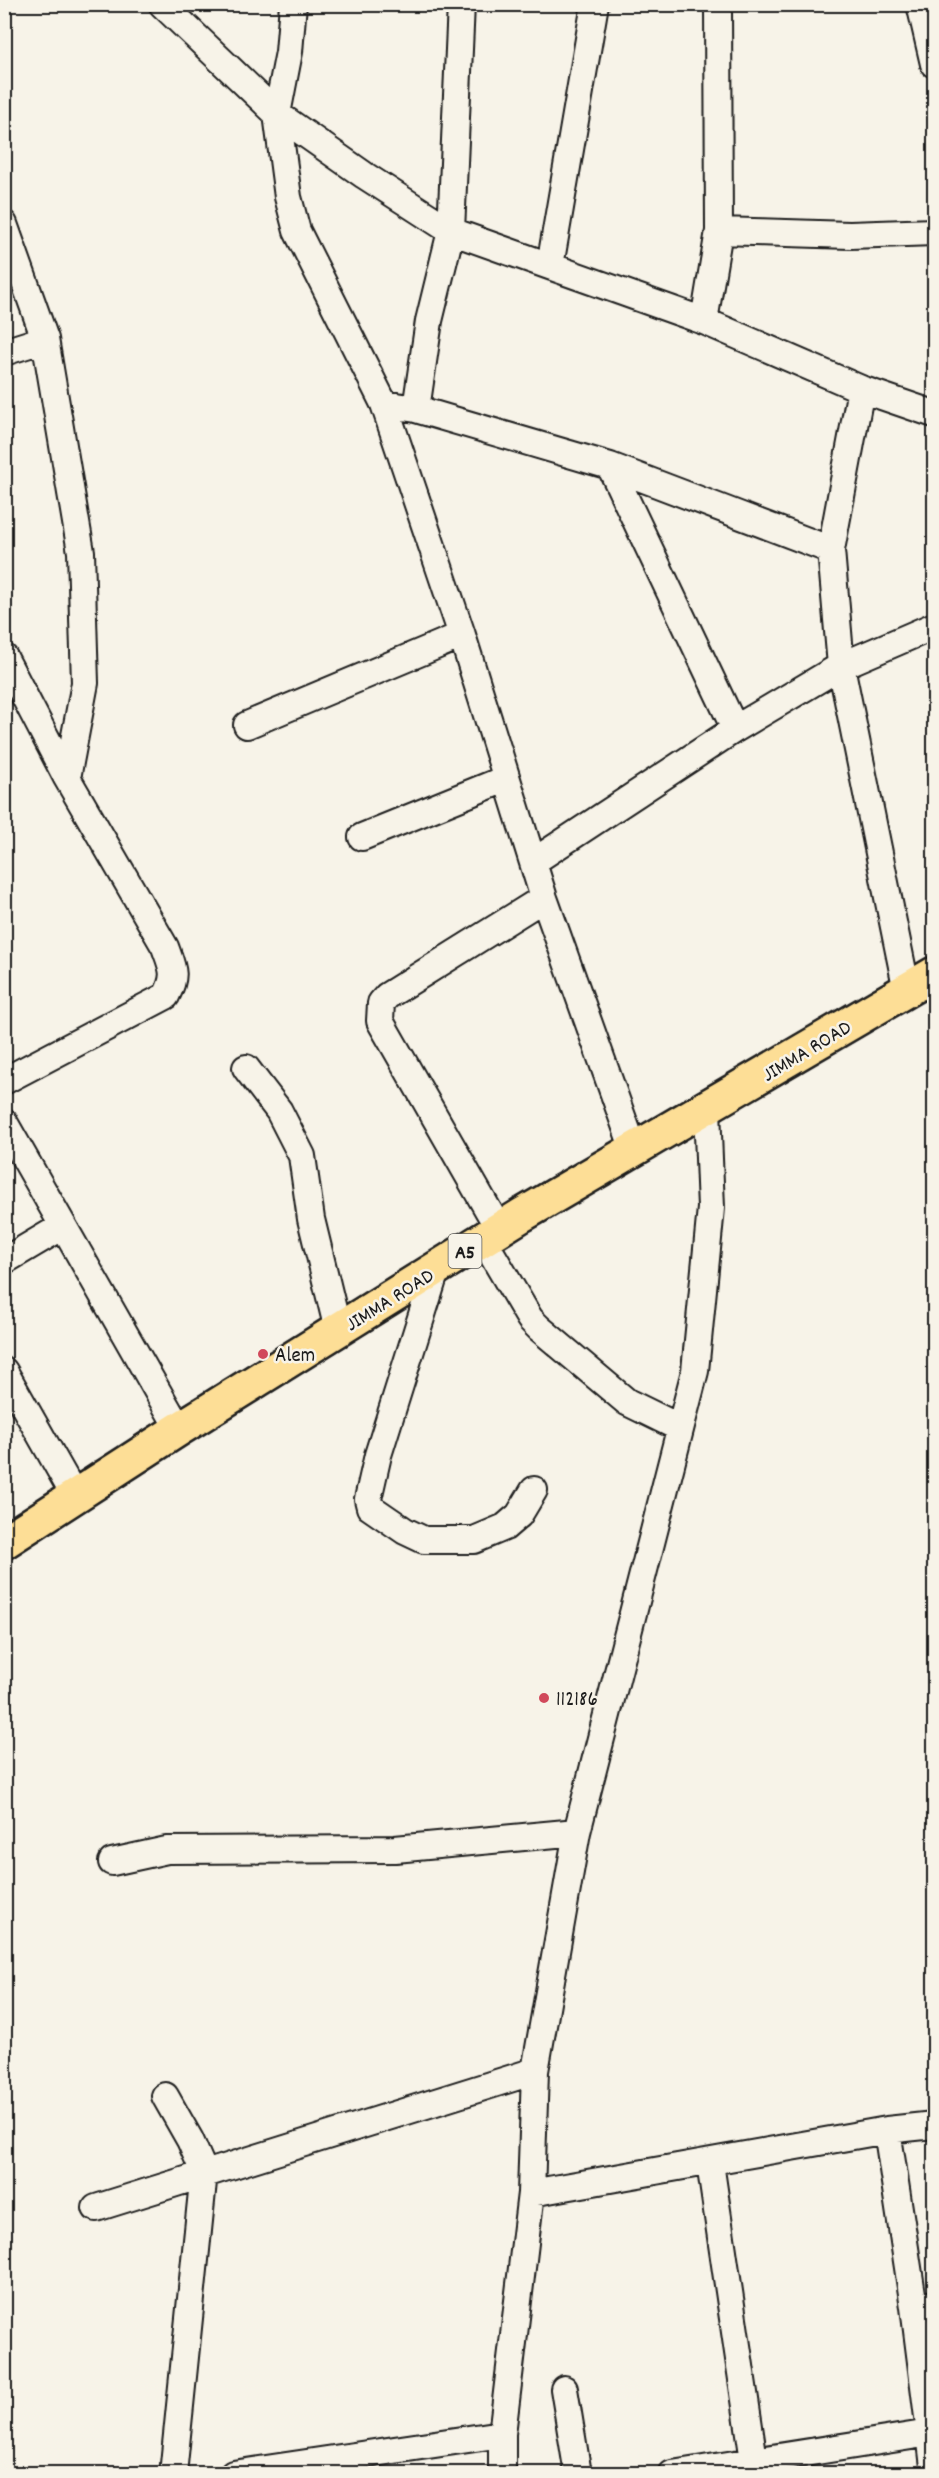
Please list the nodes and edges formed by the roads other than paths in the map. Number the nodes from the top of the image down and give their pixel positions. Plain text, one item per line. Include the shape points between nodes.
1 (162, 4) edge
2 (293, 4) edge
3 (461, 4) edge
4 (594, 4) edge
5 (718, 4) edge
6 (920, 4) edge
7 (934, 64) edge
8 (278, 114) junction
9 (4, 224) edge
10 (452, 231) junction
11 (719, 231) junction
12 (934, 232) edge
13 (550, 267) junction
14 (704, 321) junction
15 (45, 339) junction
16 (4, 352) edge
17 (861, 389) junction
18 (384, 404) junction
19 (416, 409) junction
20 (934, 414) edge
21 (610, 466) junction
22 (831, 550) junction
23 (934, 626) edge
24 (462, 635) junction
25 (4, 657) edge
26 (841, 666) junction
27 (246, 725) dead end
28 (735, 729) junction
29 (67, 778) junction
30 (505, 779) junction
31 (362, 837) dead end
32 (533, 862) junction
33 (544, 898) junction
34 (934, 974) edge
35 (907, 991) junction
36 (246, 1068) dead end
37 (4, 1081) edge
38 (707, 1109) junction
39 (4, 1122) edge
40 (634, 1150) junction
41 (63, 1226) junction
42 (491, 1234) junction
43 (4, 1261) edge
44 (436, 1270) junction
45 (338, 1330) junction
46 (4, 1371) edge
47 (680, 1428) junction
48 (179, 1429) junction
49 (534, 1490) dead end
50 (76, 1498) junction
51 (4, 1542) edge
52 (577, 1832) junction
53 (112, 1862) dead end
54 (535, 2071) junction
55 (165, 2096) dead end
56 (934, 2125) edge
57 (887, 2130) junction
58 (710, 2163) junction
59 (204, 2172) junction
60 (531, 2193) junction
61 (96, 2208) dead end
62 (924, 2305) edge
63 (564, 2390) dead end
64 (930, 2433) junction
65 (502, 2434) junction
66 (311, 2467) edge
67 (755, 2467) edge
68 (934, 2467) edge
69 (173, 2474) edge
70 (233, 2474) edge
71 (502, 2474) edge
72 (578, 2474) edge
73 (672, 2474) edge

1 - 8 street
2 - 8 street
3 - 10 street
4 - 13 street
5 - 11 street
6 - 7 street
8 - 10 street
8 - 18 street via 288,197 297,231
9 - 15 street
10 - 13 street
10 - 19 street via 429,321
11 - 12 street via 850,236
11 - 14 street
13 - 14 street
14 - 17 street
15 - 16 street
15 - 29 street via 81,552 85,683
17 - 20 street
17 - 22 street
18 - 19 street
18 - 24 street
19 - 21 street
21 - 22 street
21 - 28 street
22 - 26 street
23 - 26 street
24 - 27 street
24 - 30 street
25 - 29 street
26 - 28 street
26 - 35 street
28 - 32 street
29 - 37 street via 165,947 174,970 173,982 166,996
30 - 31 street
30 - 32 street
32 - 33 street
33 - 40 street
33 - 42 street via 387,996 379,1011 380,1021
34 - 35 highway, JIMMA ROAD / A5
35 - 38 highway, JIMMA ROAD / A5
36 - 45 street via 279,1111 302,1156 311,1219
38 - 40 highway, JIMMA ROAD / A5
38 - 47 street via 711,1208 695,1371
39 - 41 street
40 - 42 highway, JIMMA ROAD / A5
41 - 43 street
41 - 48 street
42 - 44 highway, JIMMA ROAD / A5
42 - 47 street via 530,1319 627,1402
44 - 45 highway, JIMMA ROAD / A5
44 - 49 street via 378,1455 368,1499 370,1507 424,1540 474,1539 505,1527 519,1515
45 - 48 highway, JIMMA ROAD / A5
46 - 50 street
47 - 52 street
48 - 50 highway, JIMMA ROAD / A5
50 - 51 highway, JIMMA ROAD / A5
52 - 53 street via 395,1849 166,1850
52 - 54 street
54 - 59 street
54 - 60 street
55 - 59 street
56 - 57 street
57 - 58 street
57 - 62 street
58 - 60 street
58 - 67 street
59 - 61 street
59 - 69 street
60 - 65 street
62 - 64 street
63 - 72 street
64 - 67 street
64 - 68 street
65 - 66 street
65 - 71 street
66 - 70 street
67 - 73 street

